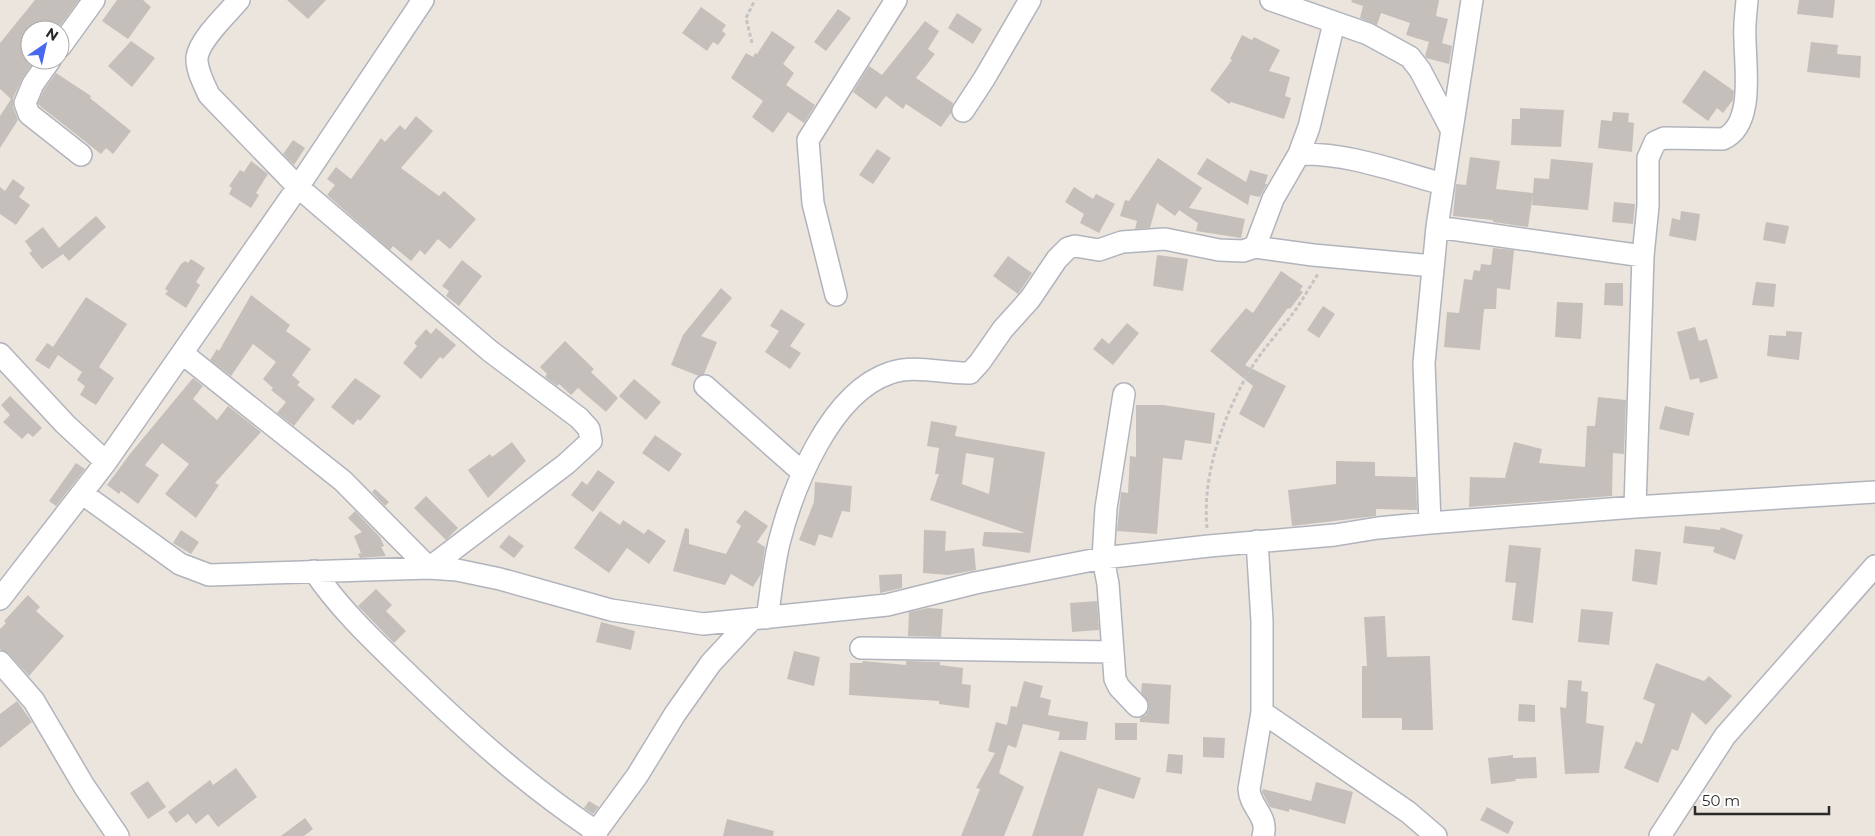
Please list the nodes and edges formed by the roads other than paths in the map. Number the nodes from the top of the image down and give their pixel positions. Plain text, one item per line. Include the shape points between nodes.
1 (94, 0) edge
2 (240, 0) edge
3 (423, 0) edge
4 (896, 0) edge
5 (1030, 0) edge
6 (1271, 0) edge
7 (1472, 0) edge
8 (1746, 0) edge
9 (1334, 23) junction
10 (70, 33) edge
11 (43, 70) edge
12 (963, 111) dead end
13 (1451, 129) junction
14 (1299, 154) junction
15 (81, 155) dead end
16 (1443, 184) junction
17 (298, 187) junction
18 (1437, 227) junction
19 (1254, 247) junction
20 (1643, 256) junction
21 (1433, 266) junction
22 (836, 295) dead end
23 (182, 353) junction
24 (0, 354) edge
25 (705, 386) dead end
26 (1124, 394) dead end
27 (106, 462) junction
28 (803, 473) junction
29 (1875, 492) edge
30 (83, 494) junction
31 (1635, 507) junction
32 (1430, 523) junction
33 (1257, 541) junction
34 (1103, 558) junction
35 (1875, 566) edge
36 (429, 568) junction
37 (314, 571) junction
38 (0, 599) edge
39 (759, 619) junction
40 (861, 648) dead end
41 (1113, 652) junction
42 (0, 662) edge
43 (1137, 706) dead end
44 (1262, 712) junction
45 (595, 834) edge
46 (118, 836) edge
47 (1263, 836) edge
48 (1436, 836) edge
49 (1660, 836) edge

1 - 10 street
2 - 17 street via 203,42 197,58 202,80 209,95
3 - 17 street
4 - 22 street via 808,140 813,203
5 - 12 street
6 - 9 street
7 - 13 street
8 - 20 street via 1746,101 1740,120 1732,135 1723,139 1664,138 1654,142 1648,158
9 - 13 street via 1368,34 1410,57
9 - 14 street via 1316,106
11 - 15 street via 25,103 30,114
13 - 16 street
14 - 16 street via 1348,157
14 - 19 street via 1273,198
16 - 18 street
17 - 23 street
17 - 36 street via 490,351 589,429 591,441 566,464
18 - 20 street
18 - 21 street
19 - 21 street
19 - 28 street via 1243,252 1219,250 1166,239 1122,242 1099,250 1068,248 975,369 970,373 900,370 878,378 853,397 832,421
20 - 31 street
21 - 32 street via 1424,363
23 - 27 street
23 - 36 street via 343,481
24 - 27 street via 65,424
25 - 28 street
26 - 34 street via 1106,508
27 - 30 street
28 - 39 street
29 - 31 street
30 - 37 street via 180,564 209,575
30 - 38 street
31 - 32 street
32 - 33 street
33 - 34 street
33 - 44 street via 1262,611
34 - 39 street via 975,583 887,605
34 - 41 street
35 - 49 street via 1737,721
36 - 37 street
36 - 39 street via 457,570 611,610 703,624
37 - 45 street via 355,621 462,726
39 - 45 street via 711,663
40 - 41 street
41 - 43 street via 1116,684
42 - 46 street via 34,702
44 - 47 street via 1249,789 1251,801 1261,812
44 - 48 street via 1408,812

